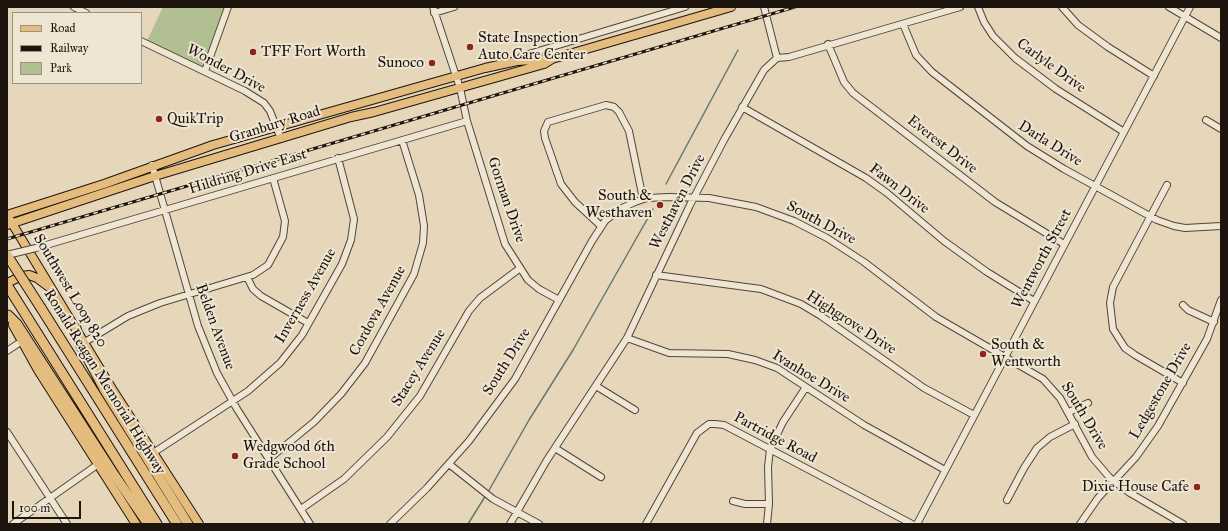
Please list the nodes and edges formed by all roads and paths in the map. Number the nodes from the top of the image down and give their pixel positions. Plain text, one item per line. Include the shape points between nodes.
1 (74, 7) edge
2 (228, 7) edge
3 (454, 7) edge
4 (685, 7) edge
5 (731, 7) edge
6 (764, 7) edge
7 (960, 7) edge
8 (978, 7) edge
9 (1062, 7) edge
10 (1168, 7) edge
11 (1190, 7) edge
12 (434, 10) edge
13 (84, 12) edge
14 (1185, 17) junction
15 (903, 24) junction
16 (1221, 38) edge
17 (142, 41) edge
18 (828, 44) junction
19 (552, 58) junction
20 (777, 58) junction
21 (517, 61) junction
22 (205, 72) junction
23 (456, 76) junction
24 (1154, 76) junction
25 (481, 82) junction
26 (460, 88) junction
27 (742, 107) junction
28 (1206, 120) dead end
29 (467, 122) junction
30 (276, 127) junction
31 (1221, 129) edge
32 (1124, 132) junction
33 (281, 139) junction
34 (402, 140) junction
35 (338, 158) junction
36 (152, 165) junction
37 (155, 176) junction
38 (273, 178) junction
39 (1167, 185) dead end
40 (1095, 186) junction
41 (694, 197) junction
42 (643, 199) junction
43 (164, 210) junction
44 (7, 214) edge
45 (1150, 216) junction
46 (10, 225) edge
47 (601, 226) junction
48 (1221, 226) edge
49 (1064, 244) junction
50 (7, 255) edge
51 (519, 269) junction
52 (656, 275) junction
53 (247, 277) junction
54 (7, 284) edge
55 (54, 291) junction
56 (189, 294) junction
57 (559, 300) junction
58 (1221, 300) edge
59 (1034, 301) junction
60 (1183, 305) dead end
61 (7, 315) edge
62 (1214, 322) junction
63 (308, 323) junction
64 (76, 328) junction
65 (627, 338) junction
66 (22, 341) junction
67 (84, 342) junction
68 (7, 351) edge
69 (1005, 357) junction
70 (1183, 383) junction
71 (596, 386) junction
72 (806, 387) junction
73 (232, 402) junction
74 (1088, 403) dead end
75 (635, 410) dead end
76 (1069, 412) junction
77 (974, 415) junction
78 (1075, 424) junction
79 (7, 432) edge
80 (556, 448) junction
81 (770, 449) junction
82 (153, 453) junction
83 (269, 459) junction
84 (449, 464) junction
85 (97, 465) junction
86 (945, 470) junction
87 (601, 477) dead end
88 (1115, 482) junction
89 (50, 498) junction
90 (1007, 500) dead end
91 (733, 501) dead end
92 (769, 504) junction
93 (301, 509) junction
94 (516, 512) junction
95 (13, 524) edge
96 (67, 524) edge
97 (136, 524) edge
98 (148, 524) edge
99 (157, 524) edge
100 (177, 524) edge
101 (188, 524) edge
102 (198, 524) edge
103 (310, 524) edge
104 (391, 524) edge
105 (510, 524) edge
106 (539, 524) edge
107 (646, 524) edge
108 (767, 524) edge
109 (912, 524) edge
110 (918, 524) edge
111 (1080, 524) edge
112 (1183, 524) edge

1 - 13 street
2 - 22 street
3 - 12 street
4 - 21 street via 522,56
5 - 19 main road, Granbury Road
6 - 20 street
7 - 15 street
8 - 32 street, Carlyle Drive via 993,36 1015,58 1056,89
9 - 24 street via 1078,25
10 - 14 street
11 - 14 street, Wentworth Street
12 - 23 street, Gorman Drive
14 - 16 street
14 - 24 street, Wentworth Street
15 - 18 street
15 - 40 street, Darla Drive via 916,55 932,72 1027,146
17 - 22 street, Wonder Drive
18 - 20 street via 789,57
18 - 49 street, Everest Drive via 844,82 853,93 989,197
19 - 21 main road, Granbury Road
19 - 25 main road, Granbury Road via 544,64
20 - 27 street, Westhaven Drive via 764,70
21 - 23 main road, Granbury Road
21 - 25 main road via 510,69
22 - 30 street, Wonder Drive via 264,103
23 - 26 street, Gorman Drive
23 - 30 main road, Granbury Road
24 - 32 street, Wentworth Street
25 - 26 main road, Granbury Road
26 - 29 street, Gorman Drive
26 - 33 main road, Granbury Road
27 - 41 street, Westhaven Drive
27 - 59 street, Fawn Drive via 866,178 944,242
28 - 31 street
29 - 34 street, Hildring Drive East
29 - 51 street, Gorman Drive via 500,232
30 - 33 street, Wonder Drive
30 - 36 main road, Granbury Road
32 - 40 street, Wentworth Street
33 - 37 main road, Granbury Road
34 - 35 street, Hildring Drive East
34 - 83 street, Cordova Avenue via 419,195 424,226 423,243 414,274 365,363 341,394 305,430
35 - 38 street, Hildring Drive East
35 - 63 street, Inverness Avenue via 354,219 351,240 342,264
36 - 37 street, Belden Avenue
36 - 44 main road, Granbury Road via 104,184
37 - 43 street, Belden Avenue
37 - 46 main road, Granbury Road
38 - 43 street, Hildring Drive East
38 - 53 street via 284,215 283,237 268,265
39 - 45 street
40 - 45 street, Darla Drive
40 - 49 street, Wentworth Street
41 - 42 street, South Drive
41 - 52 street, Westhaven Drive
41 - 69 street, South Drive via 756,207 811,229 853,254 936,317
42 - 47 street, South Drive via 620,209
42 - 47 street via 633,142 614,107 606,105 548,122 544,131 564,191
43 - 50 street, Hildring Drive East, bridge
43 - 56 street, Belden Avenue
44 - 46 main road, Southwest Loop 820
45 - 48 street, Darla Drive via 1174,226
45 - 70 street via 1114,287 1110,303 1112,321 1125,348
46 - 55 main road, Southwest Loop 820
47 - 57 street, South Drive
49 - 59 street, Wentworth Street
50 - 100 highway, Ronald Reagan Memorial Highway, bridge
51 - 57 street, Gorman Drive via 539,289
51 - 93 street, Stacey Avenue via 480,298 469,311 420,396 387,437 344,479
52 - 65 street, Westhaven Drive
52 - 77 street, Highgrove Drive via 761,289 801,304 924,388
53 - 56 street
53 - 63 street via 253,289 261,296
54 - 55 main road via 29,275
54 - 99 highway, Ronald Reagan Memorial Highway
55 - 64 main road, Southwest Loop 820
56 - 67 street via 155,304 128,316
56 - 73 street, Belden Avenue via 203,340
57 - 84 street, South Drive via 515,378
58 - 62 street, Ledgestone Drive
59 - 69 street, Wentworth Street
60 - 62 street
61 - 66 main road
61 - 98 highway via 17,324
62 - 70 street, Ledgestone Drive
63 - 73 street, Inverness Avenue via 292,350 270,374
64 - 67 main road, Southwest Loop 820
64 - 101 highway via 78,340 104,389
65 - 71 street, Westhaven Drive
65 - 72 street, Ivanhoe Drive via 669,353 742,356 776,368
66 - 68 street
66 - 85 main road
67 - 82 main road, Southwest Loop 820
69 - 76 street, South Drive via 1050,385
69 - 77 street, Wentworth Street
70 - 88 street, Ledgestone Drive via 1149,440
71 - 75 street
71 - 80 street, Westhaven Drive
72 - 81 street via 783,422
72 - 86 street, Ivanhoe Drive via 864,425
73 - 82 street, Inverness Avenue
73 - 83 street, Belden Avenue
74 - 76 street
76 - 78 street, South Drive
77 - 86 street, Wentworth Street
78 - 88 street, South Drive via 1098,465
78 - 90 street via 1050,437 1037,448
79 - 89 street
80 - 87 street
80 - 94 street, Westhaven Drive
81 - 92 street
81 - 107 street, Partridge Road via 724,425 709,424 703,427 678,465
81 - 109 street, Partridge Road
82 - 102 main road, Southwest Loop 820
83 - 93 street, Belden Avenue
84 - 94 street via 479,490
84 - 104 street, South Drive
85 - 89 street
85 - 97 main road
86 - 110 street, Wentworth Street
88 - 111 street, Ledgestone Drive via 1098,498
88 - 112 street, South Drive
89 - 95 street
89 - 96 street
91 - 92 street
92 - 108 street
93 - 103 street, Belden Avenue
94 - 105 street, Westhaven Drive
94 - 106 street

